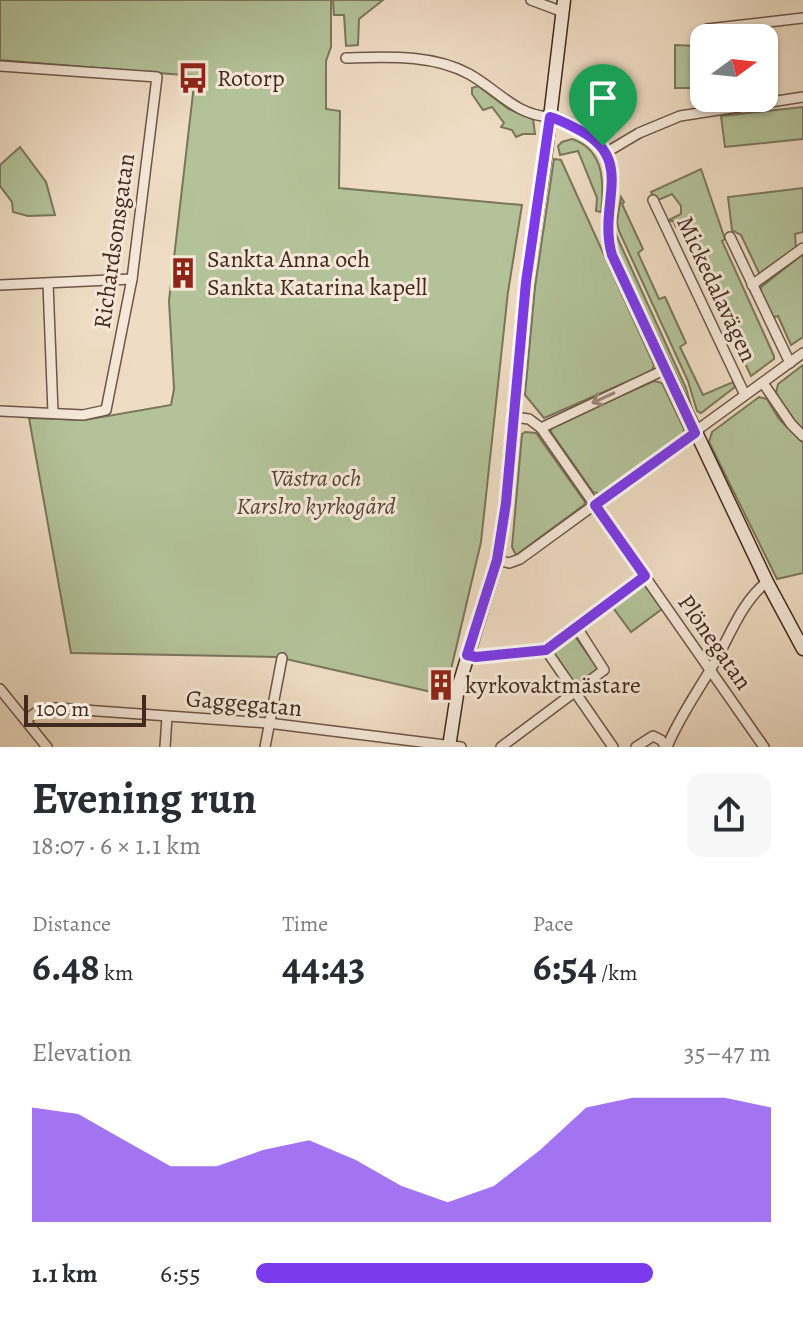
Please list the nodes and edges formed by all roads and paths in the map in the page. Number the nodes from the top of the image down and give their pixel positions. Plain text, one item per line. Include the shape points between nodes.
1 (531, 0) edge
2 (564, 6) edge
3 (803, 18) edge
4 (751, 24) edge
5 (346, 58) dead end
6 (0, 66) edge
7 (803, 97) edge
8 (550, 117) junction
9 (607, 152) junction
10 (653, 200) dead end
11 (730, 237) dead end
12 (803, 248) edge
13 (132, 279) junction
14 (48, 283) junction
15 (0, 285) edge
16 (752, 285) junction
17 (803, 353) edge
18 (790, 363) junction
19 (666, 369) junction
20 (763, 383) junction
21 (745, 395) junction
22 (0, 411) edge
23 (53, 413) junction
24 (513, 417) junction
25 (541, 428) junction
26 (695, 433) junction
27 (803, 436) edge
28 (595, 505) junction
29 (497, 560) junction
30 (645, 576) junction
31 (767, 582) junction
32 (576, 626) junction
33 (803, 649) edge
34 (546, 650) junction
35 (467, 655) junction
36 (282, 658) dead end
37 (710, 669) junction
38 (0, 689) edge
39 (576, 693) junction
40 (167, 717) junction
41 (26, 720) junction
42 (268, 723) junction
43 (453, 746) edge
44 (47, 747) edge
45 (165, 747) edge
46 (265, 747) edge
47 (501, 747) edge
48 (613, 747) edge
49 (636, 747) edge
50 (667, 747) edge
51 (764, 747) edge

1 - 2 street
2 - 8 street
3 - 4 street
5 - 8 street via 406,58 456,68 527,113
6 - 13 street, Richardsonsgatan via 157,77
7 - 9 street via 680,116
8 - 9 street via 587,134
8 - 24 street
9 - 19 street via 612,167 609,243
10 - 21 street, Mickedalavägen
11 - 16 street
12 - 16 street
13 - 14 street
13 - 23 street, Richardsonsgatan via 106,410
14 - 15 street
14 - 23 street
16 - 18 street
17 - 18 street, Mickedalavägen
18 - 20 street, Mickedalavägen
19 -> 25 street
19 - 26 street
20 - 21 street, Mickedalavägen
20 - 27 street
21 - 26 street, Mickedalavägen
22 - 23 street
24 - 25 street
24 - 29 street
25 - 28 street, Plönegatan
26 - 28 street, Mickedalavägen
26 - 31 street
28 - 29 street, Mickedalavägen via 520,559
28 - 30 street, Plönegatan
29 - 35 street
30 - 32 street
30 - 37 street, Plönegatan
31 - 33 street
31 - 37 street
32 - 34 street
32 - 39 street via 604,670
34 - 35 street
34 - 39 street
35 - 43 street
36 - 42 street
37 - 50 street via 680,715
37 - 51 street, Plönegatan
38 - 41 street
39 - 47 street
39 - 48 street
40 - 41 street, Gaggegatan via 56,708 39,710
40 - 42 street, Gaggegatan
40 - 45 street
41 - 44 street
42 - 43 street, Gaggegatan
42 - 46 street
49 - 50 street via 653,736

